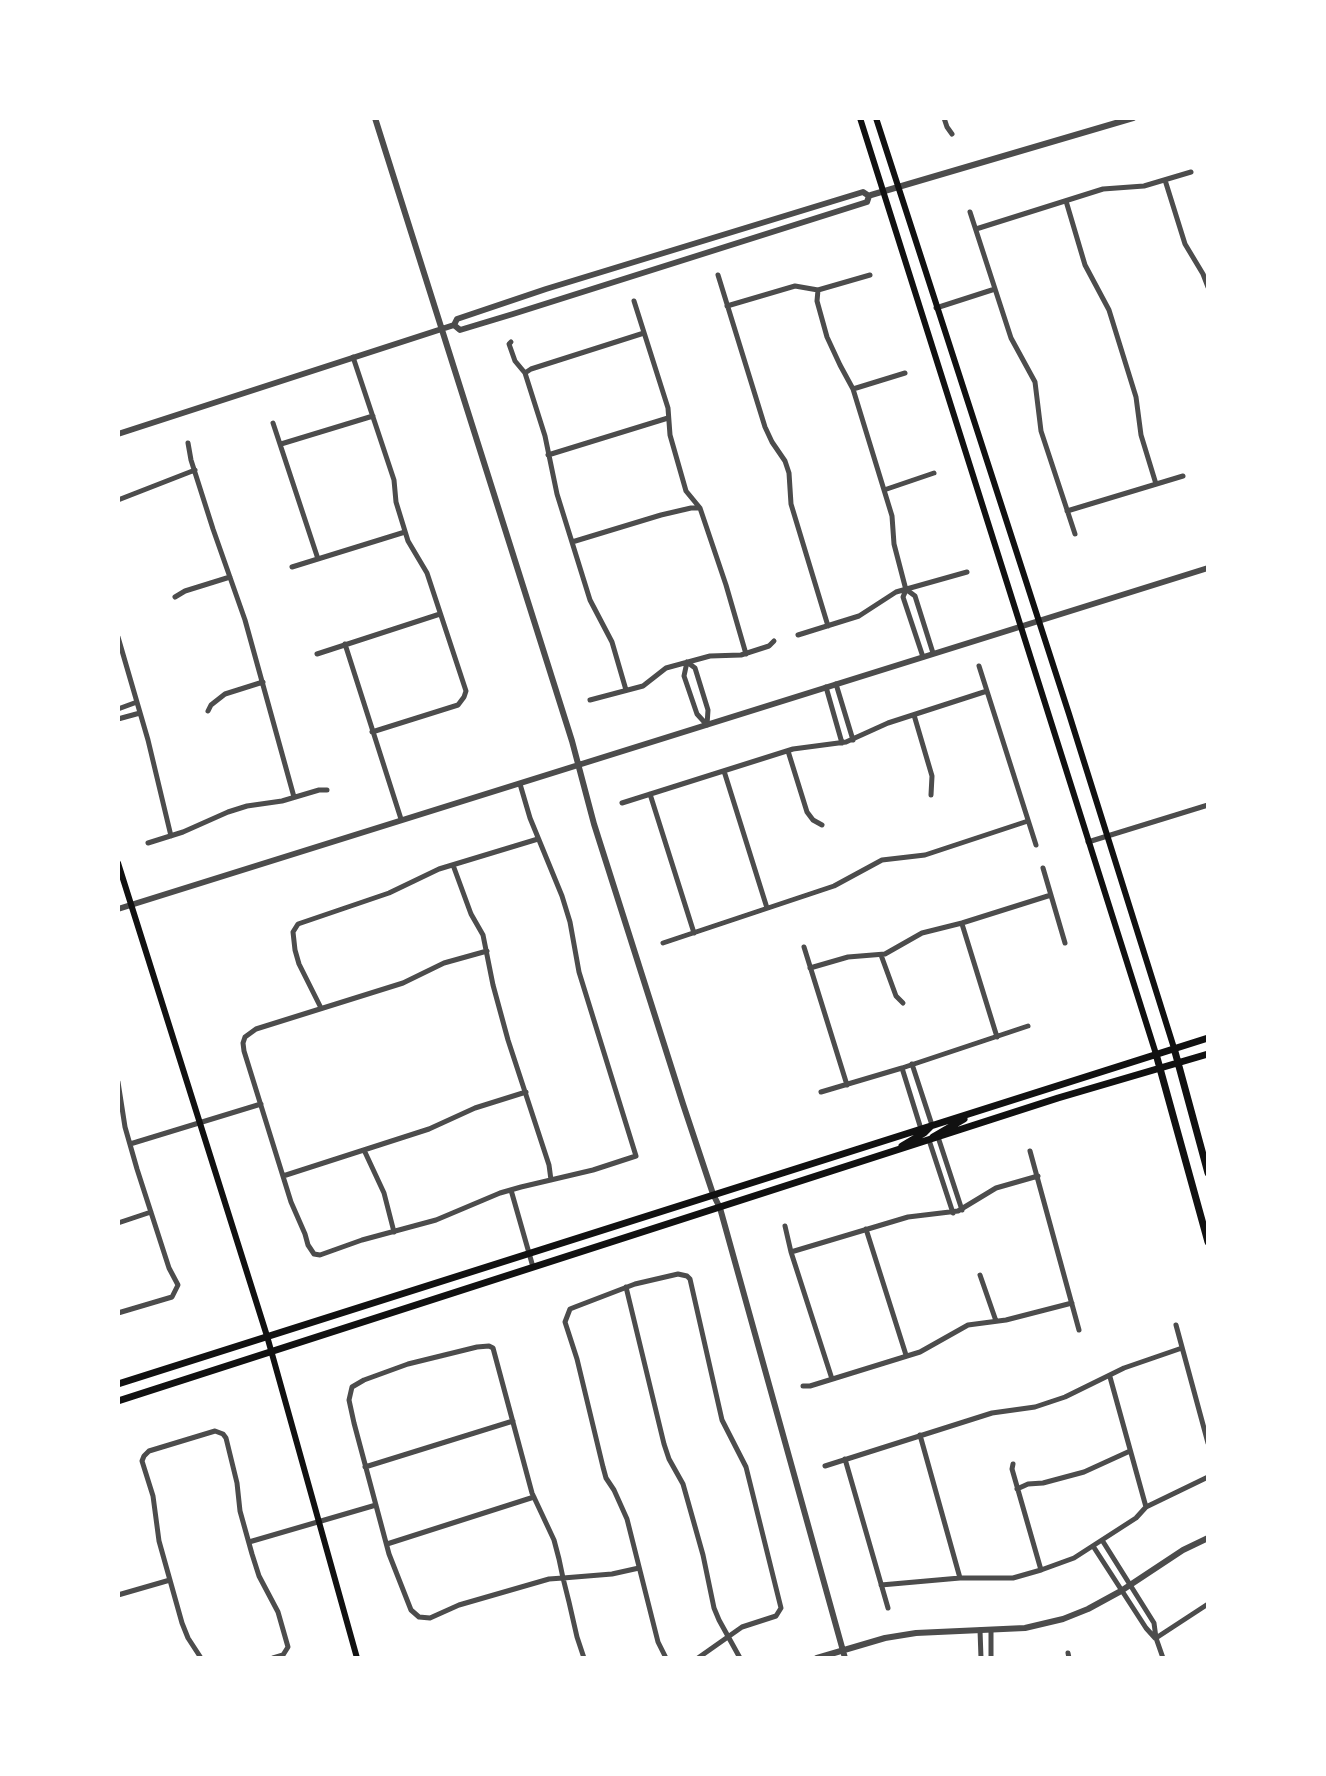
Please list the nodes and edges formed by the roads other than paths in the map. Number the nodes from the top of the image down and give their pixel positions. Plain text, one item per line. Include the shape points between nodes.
1 (375, 118) edge
2 (860, 118) edge
3 (876, 118) edge
4 (944, 118) edge
5 (1128, 119) edge
6 (1116, 120) edge
7 (952, 134) dead end
8 (1191, 172) dead end
9 (1165, 180) junction
10 (899, 188) junction
11 (883, 192) junction
12 (871, 195) dead end
13 (1066, 201) junction
14 (970, 212) dead end
15 (976, 229) junction
16 (718, 275) dead end
17 (870, 275) dead end
18 (1208, 287) edge
19 (995, 289) junction
20 (818, 290) junction
21 (634, 301) dead end
22 (727, 306) junction
23 (936, 308) junction
24 (454, 325) junction
25 (441, 329) junction
26 (644, 333) junction
27 (511, 342) dead end
28 (353, 357) junction
29 (525, 373) junction
30 (905, 373) dead end
31 (853, 389) junction
32 (373, 416) junction
33 (668, 418) junction
34 (273, 423) dead end
35 (118, 434) edge
36 (188, 443) dead end
37 (281, 444) junction
38 (548, 455) junction
39 (195, 470) junction
40 (934, 473) dead end
41 (1183, 476) dead end
42 (1156, 484) junction
43 (884, 490) junction
44 (118, 500) edge
45 (700, 508) junction
46 (1067, 511) junction
47 (405, 532) junction
48 (1075, 534) dead end
49 (572, 542) junction
50 (318, 559) junction
51 (292, 567) dead end
52 (1208, 568) edge
53 (967, 572) dead end
54 (230, 577) junction
55 (906, 590) junction
56 (175, 597) dead end
57 (440, 614) junction
58 (1039, 620) junction
59 (828, 626) junction
60 (1022, 626) junction
61 (798, 635) dead end
62 (118, 637) edge
63 (774, 641) dead end
64 (345, 644) junction
65 (933, 653) junction
66 (317, 654) dead end
67 (746, 654) junction
68 (923, 657) junction
69 (687, 662) junction
70 (979, 666) dead end
71 (263, 682) junction
72 (836, 684) junction
73 (826, 687) junction
74 (626, 690) junction
75 (987, 691) junction
76 (590, 700) dead end
77 (137, 702) junction
78 (118, 709) edge
79 (208, 711) dead end
80 (140, 713) junction
81 (914, 715) junction
82 (118, 719) edge
83 (707, 725) junction
84 (372, 732) junction
85 (853, 740) junction
86 (842, 743) junction
87 (788, 751) junction
88 (578, 765) junction
89 (724, 771) junction
90 (520, 784) junction
91 (327, 790) dead end
92 (650, 794) junction
93 (931, 795) dead end
94 (294, 797) junction
95 (622, 803) dead end
96 (1208, 805) edge
97 (401, 819) junction
98 (1028, 821) junction
99 (822, 825) dead end
100 (171, 836) junction
101 (1107, 836) junction
102 (538, 839) junction
103 (1088, 842) junction
104 (148, 843) dead end
105 (1036, 845) dead end
106 (118, 863) edge
107 (452, 865) junction
108 (1043, 868) dead end
109 (1051, 895) junction
110 (131, 905) junction
111 (767, 908) junction
112 (118, 909) edge
113 (962, 923) junction
114 (694, 933) junction
115 (663, 943) dead end
116 (1065, 943) dead end
117 (804, 947) dead end
118 (487, 951) junction
119 (881, 955) junction
120 (810, 968) junction
121 (903, 1003) dead end
122 (321, 1008) junction
123 (1028, 1026) dead end
124 (997, 1037) junction
125 (1208, 1038) edge
126 (1174, 1048) junction
127 (1156, 1054) junction
128 (1208, 1054) edge
129 (1178, 1063) junction
130 (912, 1064) junction
131 (902, 1068) junction
132 (1161, 1068) junction
133 (118, 1082) edge
134 (847, 1085) junction
135 (526, 1092) junction
136 (821, 1092) dead end
137 (261, 1104) junction
138 (976, 1111) junction
139 (200, 1123) junction
140 (932, 1125) junction
141 (921, 1129) junction
142 (934, 1139) junction
143 (130, 1144) junction
144 (364, 1150) junction
145 (1030, 1151) dead end
146 (889, 1153) junction
147 (1208, 1173) edge
148 (283, 1176) junction
149 (1038, 1176) junction
150 (551, 1180) junction
151 (511, 1190) junction
152 (713, 1194) junction
153 (720, 1208) junction
154 (962, 1210) junction
155 (152, 1212) junction
156 (953, 1213) junction
157 (118, 1223) edge
158 (785, 1226) dead end
159 (866, 1229) junction
160 (394, 1232) junction
161 (1208, 1242) edge
162 (791, 1252) junction
163 (530, 1254) junction
164 (534, 1268) junction
165 (980, 1275) dead end
166 (626, 1287) junction
167 (1072, 1303) junction
168 (118, 1313) edge
169 (996, 1321) junction
170 (1176, 1325) dead end
171 (1079, 1330) dead end
172 (267, 1336) junction
173 (1182, 1348) junction
174 (272, 1353) junction
175 (906, 1355) junction
176 (1110, 1377) junction
177 (832, 1379) junction
178 (118, 1384) edge
179 (803, 1386) dead end
180 (118, 1401) edge
181 (514, 1420) junction
182 (920, 1435) junction
183 (1208, 1443) edge
184 (1130, 1451) junction
185 (845, 1459) junction
186 (1013, 1464) dead end
187 (825, 1466) dead end
188 (365, 1467) junction
189 (1208, 1477) edge
190 (1017, 1489) junction
191 (534, 1497) junction
192 (376, 1505) junction
193 (1146, 1507) junction
194 (319, 1522) junction
195 (1208, 1538) edge
196 (1102, 1540) junction
197 (249, 1542) junction
198 (387, 1544) junction
199 (1093, 1546) junction
200 (639, 1568) junction
201 (1041, 1570) junction
202 (563, 1578) junction
203 (960, 1578) junction
204 (170, 1580) junction
205 (881, 1585) junction
206 (1131, 1585) junction
207 (1121, 1591) junction
208 (118, 1595) edge
209 (1208, 1604) edge
210 (888, 1608) dead end
211 (980, 1630) junction
212 (991, 1630) junction
213 (727, 1637) junction
214 (1156, 1638) junction
215 (844, 1654) edge
216 (201, 1658) edge
217 (273, 1658) edge
218 (357, 1658) edge
219 (584, 1658) edge
220 (666, 1658) edge
221 (698, 1658) edge
222 (740, 1658) edge
223 (817, 1658) edge
224 (981, 1658) edge
225 (991, 1658) edge
226 (1163, 1658) edge

1 - 25 street
2 - 11 main road
3 - 10 main road
4 - 7 street
5 - 6 street
6 - 10 street
8 - 9 street
9 - 13 street via 1103,189
9 - 18 street via 1185,244
10 - 11 street
10 - 23 main road
11 - 12 street
11 - 60 main road
13 - 15 street
13 - 42 street via 1085,265 1109,310
14 - 15 street
15 - 19 street
16 - 22 street
17 - 20 street
19 - 23 street
19 - 46 street via 1011,338 1035,382 1041,431
20 - 22 street via 795,286
20 - 31 street via 827,337
21 - 26 street
22 - 59 street via 765,427 789,473 791,504
23 - 58 main road
24 - 24 street via 460,330 513,314 867,202 869,196 863,192 558,285 457,319
24 - 25 street
25 - 28 street
25 - 88 street
26 - 29 street
26 - 33 street
27 - 29 street via 515,361
28 - 32 street
28 - 35 street
29 - 38 street
30 - 31 street
31 - 43 street
32 - 37 street
32 - 47 street
33 - 38 street
33 - 45 street via 686,491
34 - 37 street
36 - 39 street
37 - 50 street
38 - 49 street
39 - 44 street
39 - 54 street
40 - 43 street
41 - 42 street
42 - 46 street
43 - 55 street
45 - 49 street
45 - 67 street
46 - 48 street
47 - 50 street
47 - 57 street via 427,573
49 - 74 street
50 - 51 street
52 - 58 street
53 - 55 street
54 - 56 street
54 - 71 street
55 - 59 street
55 - 65 street via 915,596
55 - 68 street via 903,597
57 - 64 street
57 - 84 street via 464,697 458,705
58 - 60 street
58 - 101 main road
59 - 61 street
60 - 65 street
60 - 103 main road
62 - 77 street
63 - 67 street
64 - 66 street
64 - 84 street
65 - 68 street
67 - 69 street
68 - 72 street
69 - 74 street
69 - 83 street via 695,668 708,710
69 - 83 street via 684,674 697,714
70 - 75 street
71 - 79 street via 225,694
71 - 94 street
72 - 73 street
72 - 85 street
73 - 83 street
73 - 86 street
74 - 76 street
75 - 81 street
75 - 98 street
77 - 78 street
77 - 80 street
80 - 82 street
80 - 100 street
81 - 85 street
81 - 93 street via 931,767
83 - 88 street
84 - 97 street
85 - 86 street
86 - 87 street
87 - 89 street
87 - 99 street via 807,812
88 - 90 street
88 - 152 street
89 - 92 street
89 - 111 street
90 - 97 street
90 - 102 street
91 - 94 street
92 - 95 street
92 - 114 street
94 - 100 street via 228,812
96 - 101 street
97 - 110 street
98 - 105 street
98 - 111 street via 925,855 882,860 842,883
100 - 104 street
101 - 103 street
101 - 126 main road
102 - 107 street
102 - 150 street via 566,908 579,972 636,1156
103 - 127 main road
106 - 110 main road
107 - 118 street
107 - 122 street via 295,928 299,964
108 - 109 street
109 - 113 street
109 - 116 street
110 - 112 street
110 - 139 main road
111 - 114 street
113 - 119 street via 922,933
113 - 124 street
114 - 115 street
117 - 120 street
118 - 122 street
118 - 135 street
119 - 120 street
119 - 121 street
120 - 134 street
122 - 137 street via 245,1037 244,1051
123 - 124 street
124 - 130 street
125 - 126 main road
126 - 127 main road
126 - 129 main road
127 - 132 main road
127 - 138 main road
128 - 129 main road
129 - 132 main road
129 - 147 main road
130 - 131 street
130 - 140 street
131 - 134 street
131 - 141 street
132 - 142 main road
132 - 161 main road
133 - 143 street
134 - 136 street
135 - 144 street
135 - 150 street
137 - 139 street
137 - 148 street
138 - 140 main road
138 - 142 main road
139 - 143 street
139 - 172 main road
140 - 141 main road
140 - 146 main road
141 - 152 main road
142 - 146 main road
142 - 154 street
142 - 156 street
143 - 155 street
144 - 148 street
144 - 160 street via 384,1193
145 - 149 street
146 - 153 main road
148 - 160 street via 314,1254
149 - 154 street via 996,1188
149 - 167 street
150 - 151 street
151 - 160 street
151 - 163 street
152 - 153 street
152 - 163 main road
153 - 164 main road
153 - 215 street
154 - 156 street
155 - 157 street
155 - 168 street via 177,1290 167,1299
156 - 159 street via 908,1217
158 - 162 street
159 - 162 street
159 - 175 street
162 - 177 street
163 - 164 street
163 - 172 main road
164 - 174 main road
165 - 169 street
166 - 200 street via 570,1309 565,1322 606,1478 627,1519
166 - 213 street via 664,1444 683,1484 714,1608
166 - 213 street via 678,1274 690,1279 722,1420 746,1467 781,1608 776,1616
167 - 169 street
167 - 171 street
169 - 175 street via 968,1325
170 - 173 street
172 - 174 main road
172 - 178 main road
173 - 176 street
173 - 183 street
174 - 180 main road
174 - 194 main road
175 - 177 street
176 - 182 street via 1035,1407 992,1413
176 - 184 street
177 - 179 street
181 - 188 street
181 - 188 street via 493,1348 408,1364 355,1384 350,1391
181 - 191 street
182 - 185 street
182 - 203 street
184 - 190 street via 1084,1472
184 - 193 street
185 - 187 street
185 - 205 street
186 - 190 street
188 - 192 street
189 - 193 street
190 - 201 street
191 - 198 street
191 - 202 street via 554,1540
192 - 194 street
192 - 198 street
193 - 196 street
194 - 197 street
194 - 218 main road
195 - 206 street
196 - 199 street
196 - 206 street
197 - 204 street via 223,1434 215,1431 149,1451 143,1465
197 - 217 street via 288,1647
198 - 202 street via 411,1610 419,1617
199 - 201 street
199 - 207 street
200 - 202 street
200 - 220 street
201 - 203 street via 1013,1578
202 - 219 street
203 - 205 street
204 - 208 street
204 - 216 street via 188,1638
205 - 210 street
206 - 207 street
206 - 214 street via 1154,1623
207 - 212 street via 1063,1619
207 - 214 street
209 - 214 street
211 - 212 street
211 - 215 street via 885,1638
211 - 224 street
212 - 225 street
213 - 221 street
213 - 222 street
214 - 226 street
215 - 223 street

